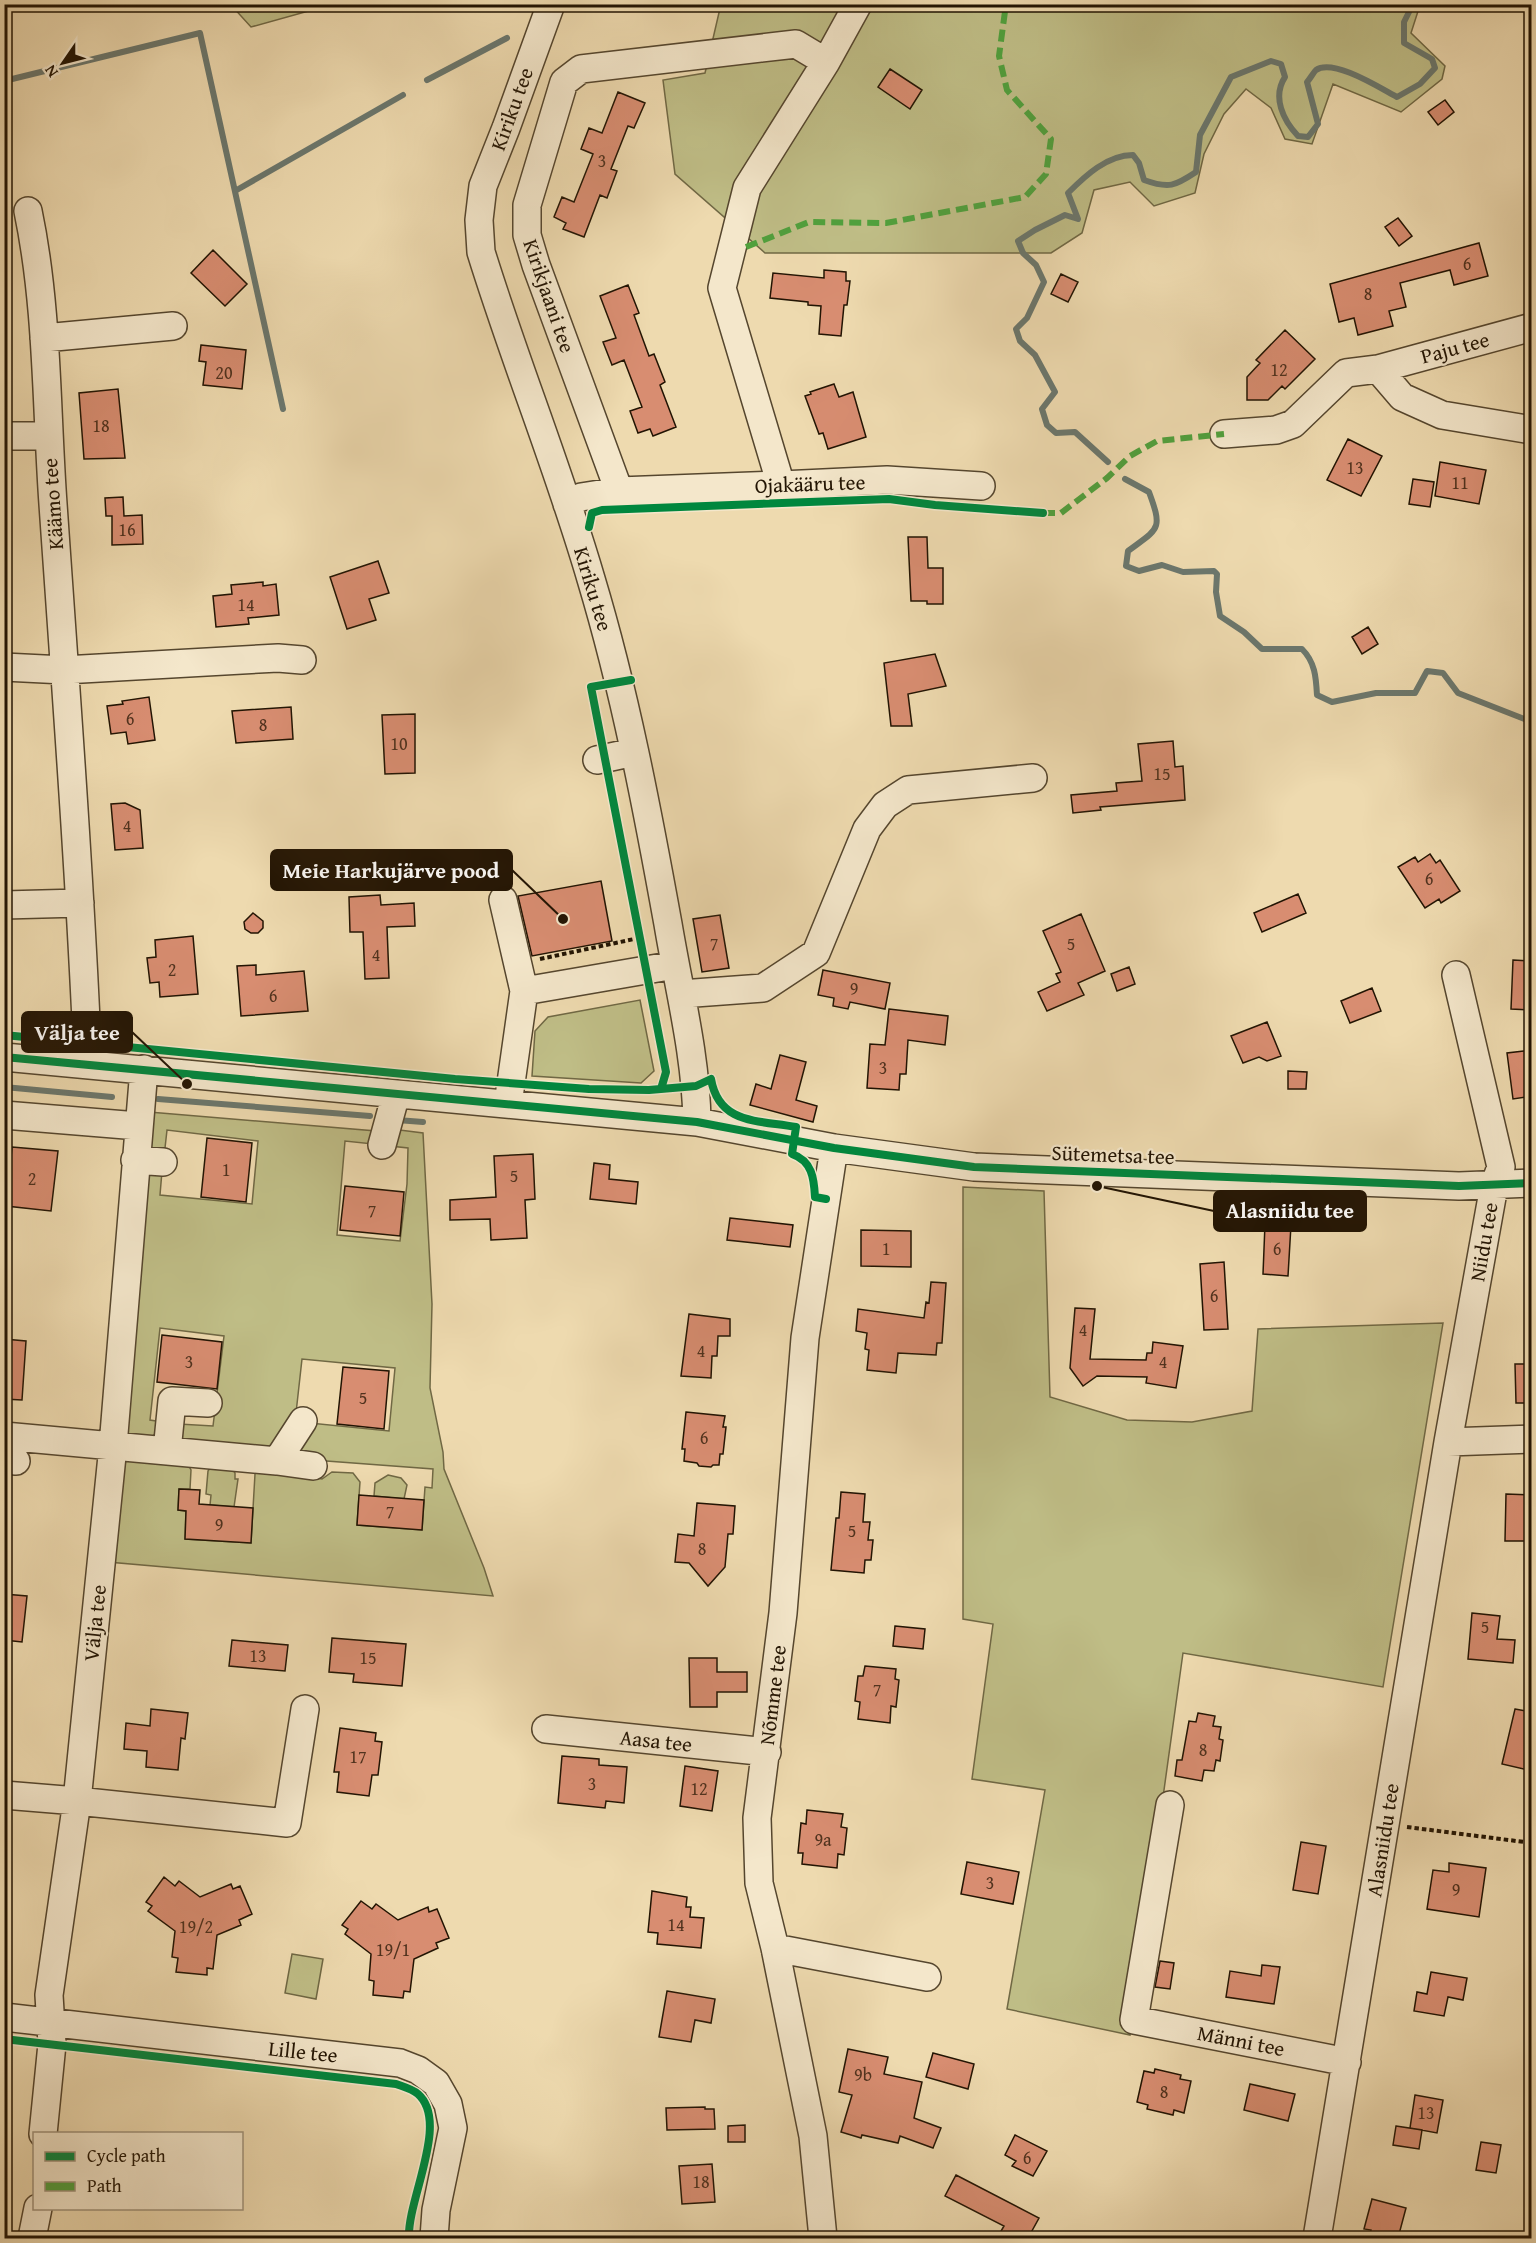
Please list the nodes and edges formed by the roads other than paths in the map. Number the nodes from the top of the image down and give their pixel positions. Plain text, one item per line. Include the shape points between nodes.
1 (550, 4) edge
2 (858, 4) edge
3 (826, 62) junction
4 (28, 211) dead end
5 (173, 326) dead end
6 (1532, 327) edge
7 (44, 338) junction
8 (1378, 369) junction
9 (1532, 430) edge
10 (1224, 434) dead end
11 (4, 436) edge
12 (48, 436) junction
13 (781, 485) junction
14 (981, 486) dead end
15 (620, 490) junction
16 (567, 504) junction
17 (302, 660) dead end
18 (4, 667) edge
19 (64, 670) junction
20 (634, 752) junction
21 (597, 760) dead end
22 (1033, 777) dead end
23 (503, 900) dead end
24 (80, 903) junction
25 (4, 905) edge
26 (675, 965) junction
27 (1456, 975) dead end
28 (524, 991) junction
29 (681, 994) junction
30 (4, 1057) edge
31 (88, 1065) junction
32 (144, 1069) junction
33 (396, 1094) junction
34 (508, 1104) junction
35 (4, 1115) edge
36 (697, 1122) junction
37 (138, 1126) junction
38 (382, 1145) dead end
39 (834, 1148) junction
40 (135, 1160) junction
41 (163, 1162) dead end
42 (1532, 1183) edge
43 (1494, 1186) junction
44 (208, 1403) dead end
45 (303, 1421) dead end
46 (4, 1437) edge
47 (1532, 1439) edge
48 (1448, 1442) junction
49 (113, 1446) junction
50 (167, 1451) junction
51 (277, 1461) junction
52 (313, 1467) dead end
53 (305, 1709) dead end
54 (546, 1729) dead end
55 (767, 1752) junction
56 (4, 1795) edge
57 (77, 1801) junction
58 (1170, 1804) dead end
59 (775, 1948) junction
60 (927, 1977) dead end
61 (4, 2018) edge
62 (51, 2022) junction
63 (1347, 2062) junction
64 (43, 2132) edge
65 (38, 2210) edge
66 (32, 2238) edge
67 (434, 2238) edge
68 (823, 2238) edge
69 (1317, 2238) edge

1 - 16 street, Kiriku tee via 483,186 479,220 481,252
2 - 3 street
3 - 13 street via 747,188 722,288
3 - 15 street, Kirikjaani tee via 796,44 581,69 564,82 527,205 527,235
4 - 7 street, Käämo tee
5 - 7 street
6 - 8 street, Paju tee
7 - 12 street, Käämo tee
8 - 9 street via 1402,397 1442,415
8 - 10 street via 1346,373 1293,424 1276,430
11 - 12 street
12 - 19 street, Käämo tee
13 - 14 street, Ojakääru tee via 887,480
13 - 15 street
15 - 16 street via 581,497
16 - 20 street, Kiriku tee via 616,668
17 - 19 street via 278,658
18 - 19 street
19 - 24 street, Käämo tee
20 - 21 street
20 - 26 street, Kiriku tee
22 - 29 street via 908,790 885,805 867,829 816,953 763,988
23 - 28 street
24 - 25 street
24 - 31 street, Käämo tee
26 - 28 street
26 - 29 street, Kiriku tee
27 - 43 street, Niidu tee via 1501,1167
28 - 34 street
29 - 36 street, Kiriku tee via 696,1086
30 - 31 street, Sütemetsa tee
31 - 32 street, Sütemetsa tee
32 - 33 street, Sütemetsa tee
32 - 37 street, Välja tee
33 - 34 street, Sütemetsa tee
33 - 38 street
34 - 36 street, Sütemetsa tee
35 - 37 street
36 - 39 street, Sütemetsa tee
37 - 40 street, Välja tee
39 - 43 street, Sütemetsa tee via 974,1167
39 - 55 street, Nõmme tee via 805,1338 783,1613
40 - 41 street
40 - 49 street, Välja tee
42 - 43 street, Sütemetsa tee
43 - 48 street, Niidu tee
44 - 50 street via 172,1401
45 - 51 street
46 - 49 street
47 - 48 street
48 - 63 street, Alasniidu tee
49 - 50 street
49 - 57 street, Välja tee
50 - 51 street
51 - 52 street
53 - 57 street via 286,1823
54 - 55 street, Aasa tee
55 - 59 street, Nõmme tee via 757,1818 759,1883
56 - 57 street
57 - 62 street, Välja tee via 49,1995
58 - 63 street, Männi tee via 1134,2020
59 - 60 street
59 - 68 street, Nõmme tee via 813,2136
61 - 62 street, Lille tee
62 - 64 street, Välja tee
62 - 67 street, Lille tee via 400,2063 418,2070 436,2083 448,2104 453,2128
63 - 69 street, Alasniidu tee
65 - 66 street

